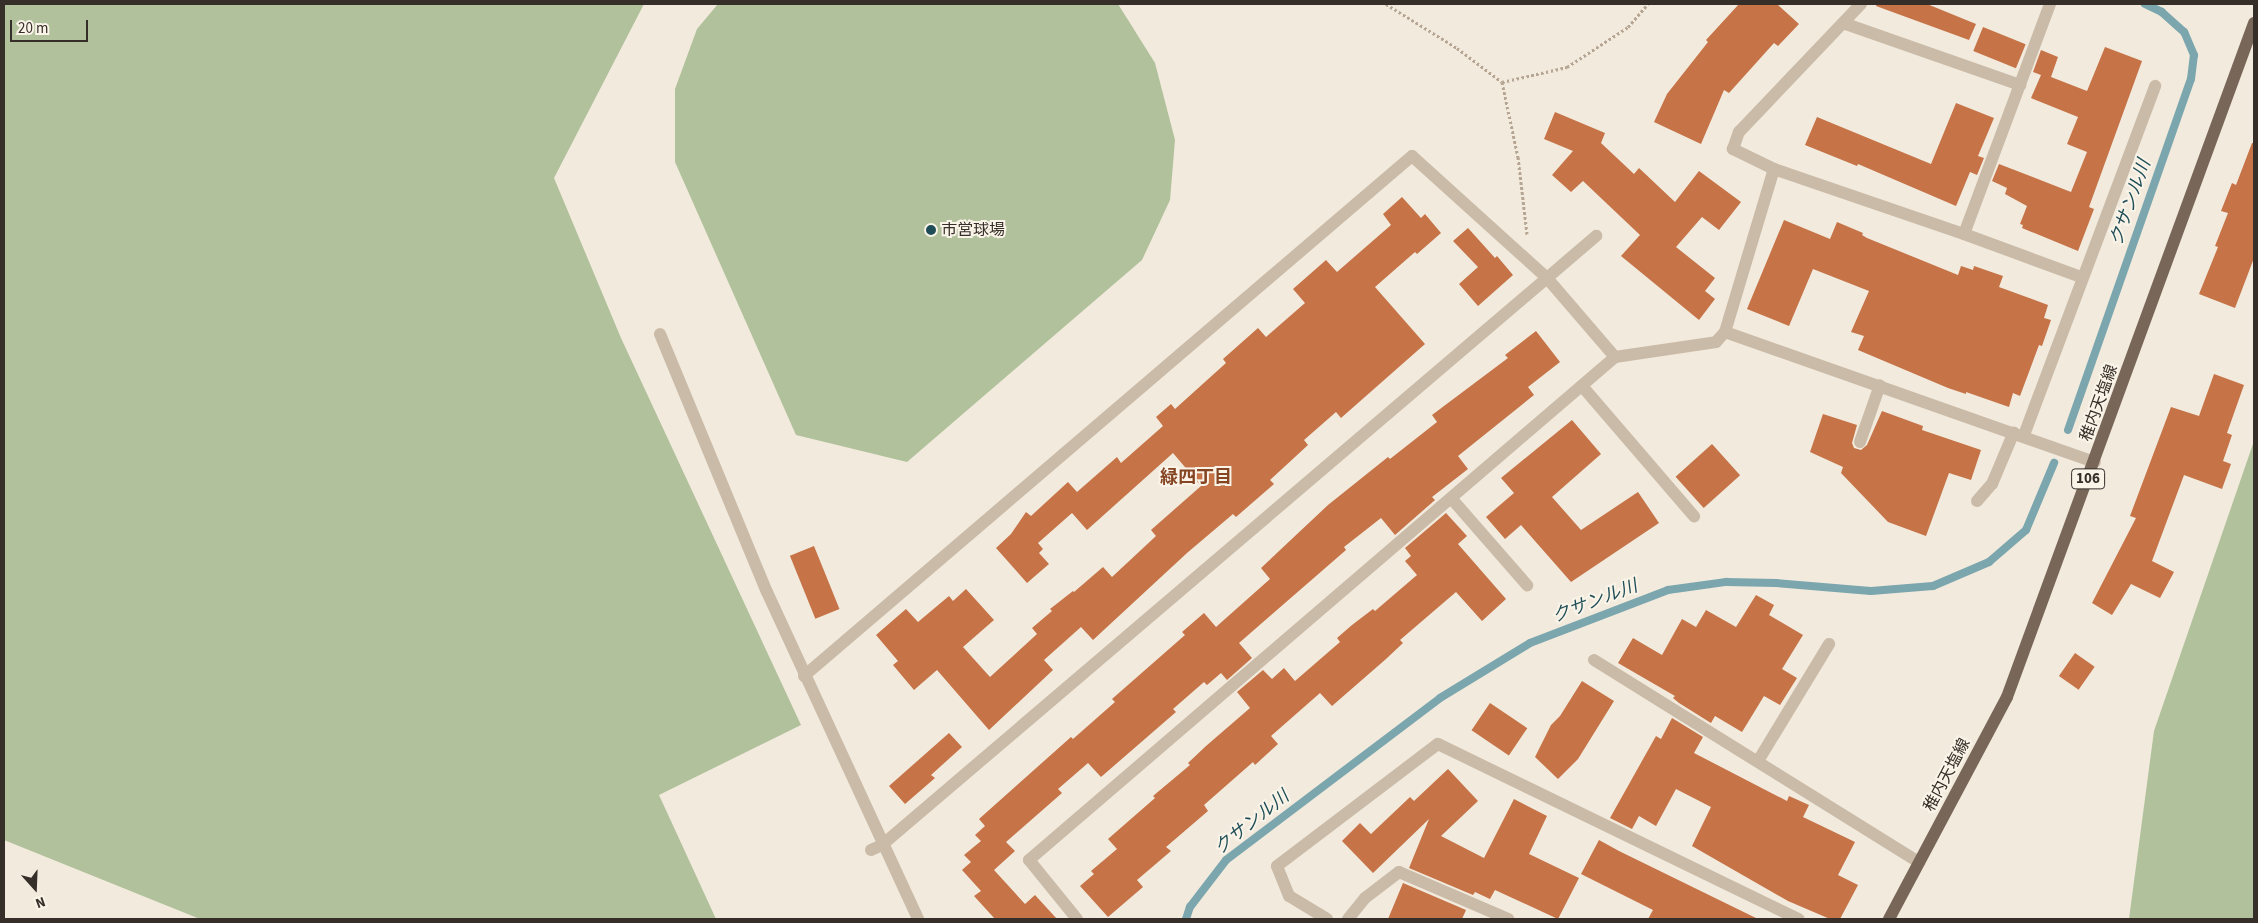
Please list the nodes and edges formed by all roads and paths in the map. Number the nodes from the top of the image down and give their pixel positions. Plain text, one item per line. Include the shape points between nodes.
1 (1386, 4) edge
2 (1648, 4) edge
3 (1861, 4) edge
4 (2050, 4) edge
5 (1842, 23) junction
6 (2254, 23) edge
7 (1502, 82) junction
8 (2020, 85) junction
9 (2155, 86) dead end
10 (1774, 169) junction
11 (1964, 234) junction
12 (1596, 236) dead end
13 (1531, 263) junction
14 (2081, 277) junction
15 (1547, 278) junction
16 (1725, 332) junction
17 (660, 334) dead end
18 (1615, 357) junction
19 (1582, 386) junction
20 (1880, 386) junction
21 (2019, 433) junction
22 (1860, 442) dead end
23 (2095, 462) junction
24 (1451, 498) junction
25 (1977, 501) dead end
26 (1694, 516) dead end
27 (1527, 585) dead end
28 (1828, 644) dead end
29 (1594, 660) dead end
30 (804, 676) junction
31 (1758, 761) junction
32 (876, 848) junction
33 (1919, 862) junction
34 (918, 919) edge
35 (1077, 919) edge
36 (1327, 919) edge
37 (1348, 919) edge
38 (1508, 919) edge
39 (1800, 919) edge
40 (1889, 919) edge

1 - 7 path via 1457,48
2 - 7 path via 1628,28 1567,68
3 - 5 street
4 - 8 street
5 - 8 street
5 - 10 street via 1739,132 1733,149
6 - 23 main road, 稚内天塩線 / 106
7 - 13 path via 1518,157
8 - 11 street
9 - 14 street
10 - 11 street
10 - 16 street
11 - 14 street
12 - 15 street
13 - 15 street
13 - 30 street via 1412,156
14 - 21 street
15 - 18 street
15 - 32 street
16 - 18 street via 1716,342
16 - 20 street
17 - 30 street
18 - 19 street
19 - 24 street
19 - 26 street
20 - 21 street
20 - 22 street
21 - 23 street
21 - 25 street via 1992,484
23 - 33 main road, 稚内天塩線 / 106 via 2007,697
24 - 27 street
24 - 35 street via 1029,860
28 - 31 street
29 - 31 street
30 - 32 street
31 - 33 street
32 - 34 street
33 - 40 main road, 稚内天塩線 / 106
36 - 39 street via 1289,896 1277,866 1438,744
37 - 38 street via 1365,898 1399,872

